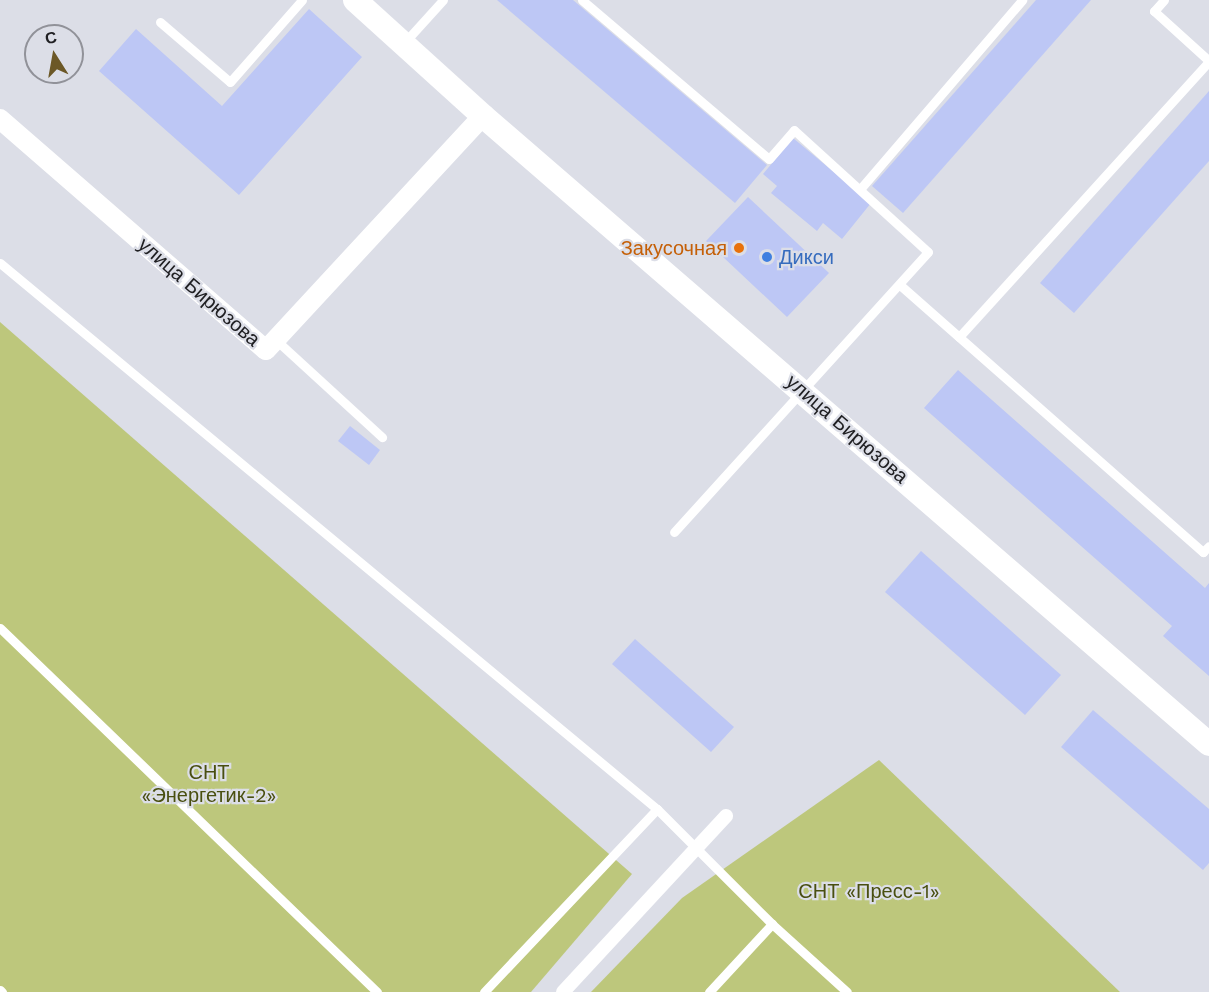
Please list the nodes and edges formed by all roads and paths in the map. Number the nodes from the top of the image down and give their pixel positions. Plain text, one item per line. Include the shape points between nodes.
1 (302, 0) edge
2 (356, 0) edge
3 (442, 0) edge
4 (582, 0) edge
5 (1022, 0) edge
6 (1164, 0) edge
7 (160, 22) dead end
8 (404, 44) junction
9 (1208, 60) edge
10 (483, 116) junction
11 (0, 118) edge
12 (861, 188) junction
13 (0, 263) edge
14 (900, 285) junction
15 (959, 337) junction
16 (276, 340) junction
17 (804, 392) junction
18 (382, 436) dead end
19 (674, 532) dead end
20 (1209, 546) edge
21 (0, 628) edge
22 (1209, 744) edge
23 (657, 809) junction
24 (726, 816) dead end
25 (772, 924) junction
26 (711, 991) edge
27 (377, 992) edge
28 (484, 992) edge
29 (562, 992) edge
30 (848, 992) edge

1 - 7 lane via 230,82
2 - 8 street, улица Бирюзова
3 - 8 lane
4 - 12 lane via 769,159 794,130
5 - 12 lane
6 - 9 lane via 1155,11
8 - 10 street, улица Бирюзова
9 - 15 lane
10 - 16 street, улица Бирюзова
10 - 17 street, улица Бирюзова
11 - 16 street, улица Бирюзова via 266,350
12 - 14 lane via 928,252
13 - 23 lane
14 - 15 lane
14 - 17 lane
15 - 20 lane via 1203,552
16 - 18 lane
17 - 19 lane
17 - 22 street, улица Бирюзова
21 - 27 lane
23 - 25 lane
23 - 28 lane
24 - 29 street
25 - 26 lane
25 - 30 lane

